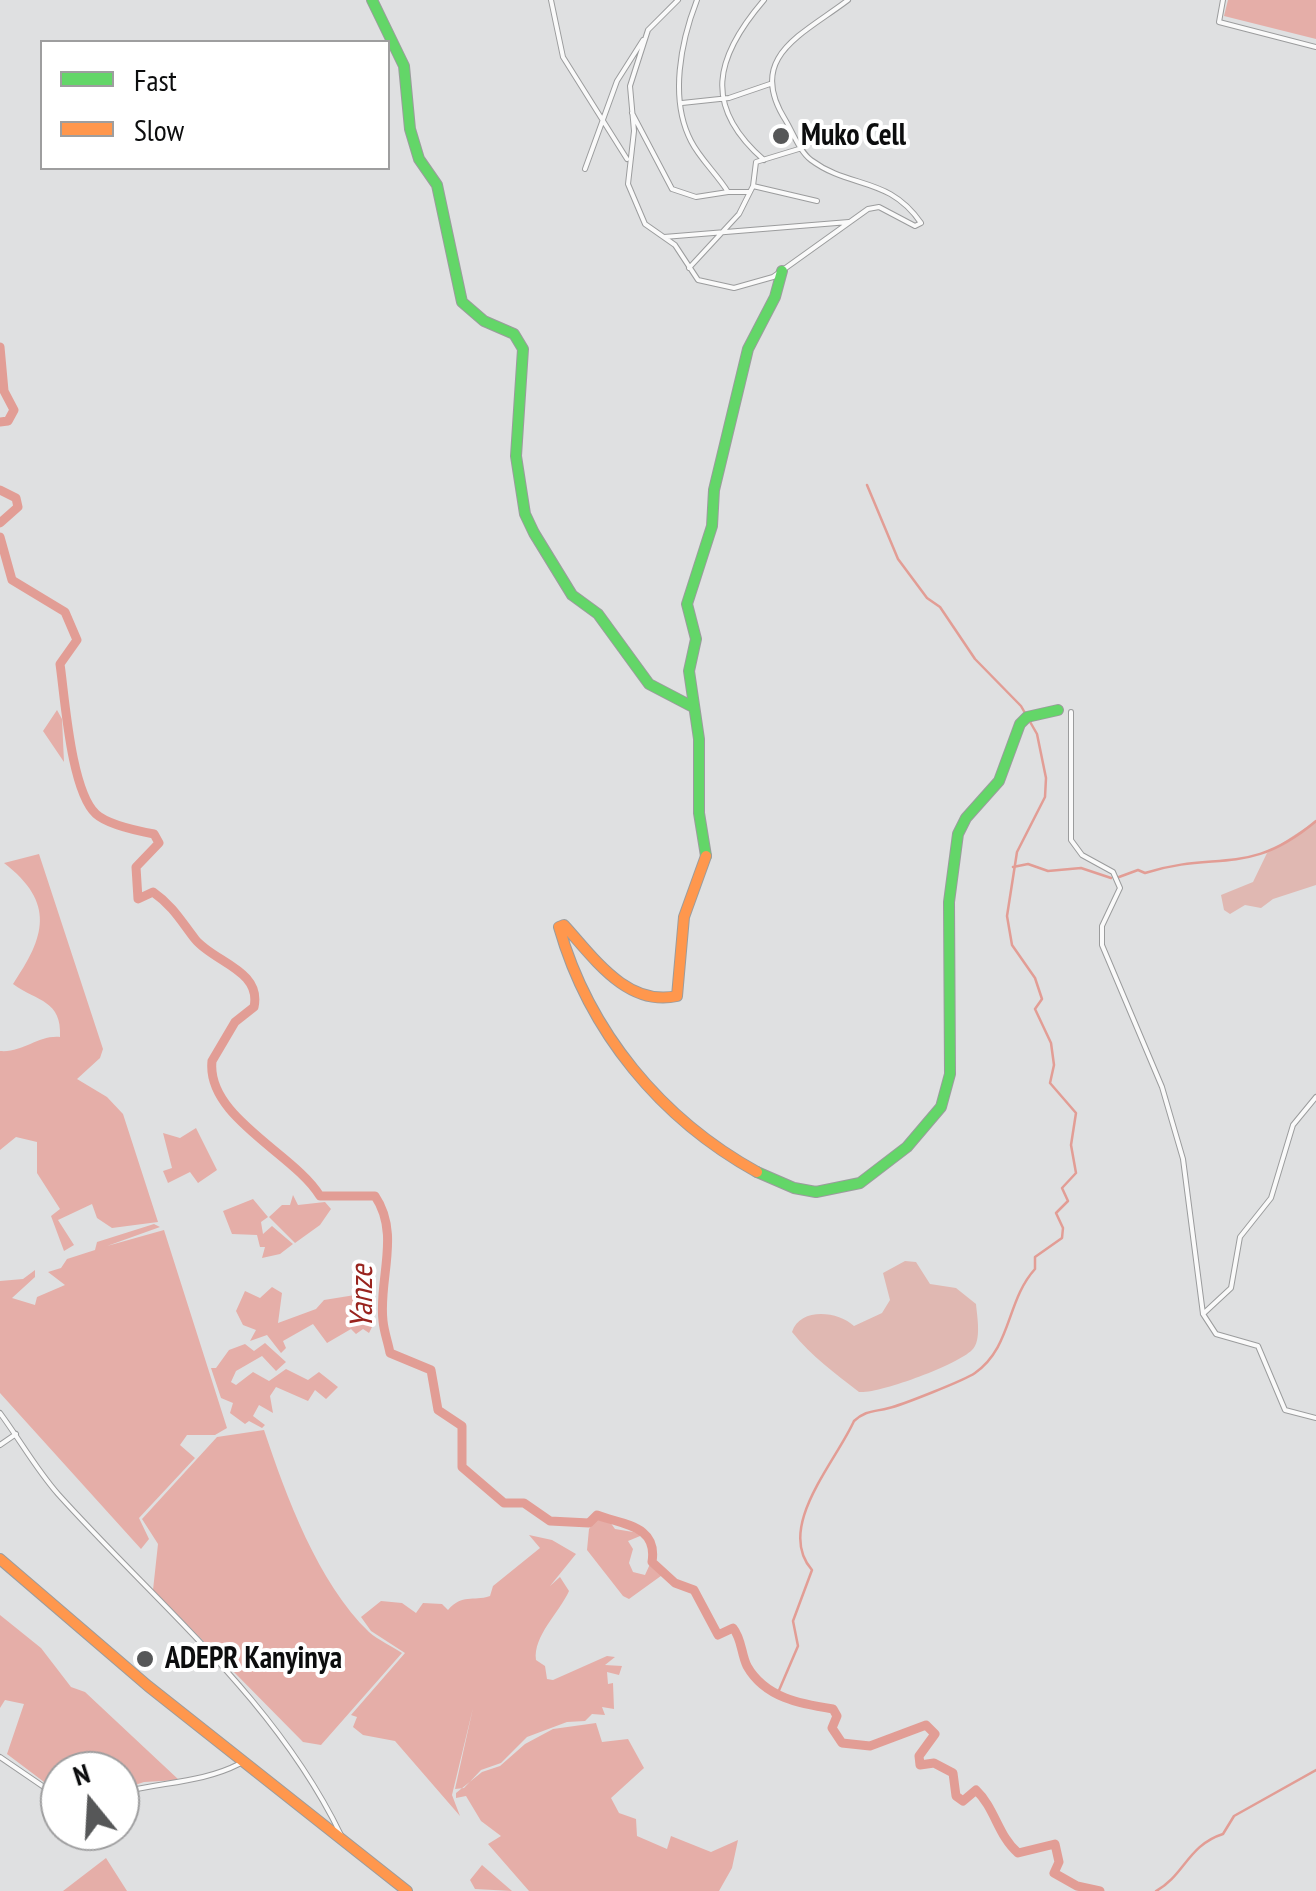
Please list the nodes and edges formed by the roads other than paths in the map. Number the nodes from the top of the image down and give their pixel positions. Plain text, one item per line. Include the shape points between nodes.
1 (372, 0) edge
2 (552, 0) edge
3 (678, 0) edge
4 (697, 0) edge
5 (764, 0) edge
6 (848, 0) edge
7 (1223, 0) edge
8 (646, 36) junction
9 (1316, 47) edge
10 (770, 84) junction
11 (724, 99) junction
12 (682, 103) junction
13 (632, 112) junction
14 (602, 116) junction
15 (802, 148) junction
16 (764, 160) junction
17 (629, 163) junction
18 (585, 169) dead end
19 (753, 186) junction
20 (728, 192) junction
21 (750, 192) junction
22 (817, 201) dead end
23 (850, 222) junction
24 (727, 229) junction
25 (664, 237) junction
26 (689, 268) junction
27 (782, 271) junction
28 (694, 708) junction
29 (1058, 710) dead end
30 (1072, 712) dead end
31 (1316, 1097) edge
32 (1203, 1314) junction
33 (0, 1413) edge
34 (1316, 1418) edge
35 (16, 1434) junction
36 (0, 1445) edge
37 (0, 1559) edge
38 (0, 1756) edge
39 (244, 1762) junction
40 (40, 1784) edge
41 (140, 1789) edge
42 (341, 1834) junction
43 (407, 1891) edge

1 - 28 main road via 404,66 410,129 437,185 462,302 514,334 523,348 516,456 525,514 572,595 598,614 649,684
2 - 14 street via 563,57
3 - 8 street
4 - 12 street via 682,53
5 - 11 street via 723,60
6 - 10 street via 786,46
7 - 9 street via 1219,22
8 - 13 street via 630,86
8 - 14 street
10 - 11 street
10 - 15 street
11 - 12 street
11 - 16 street via 738,135
12 - 20 street via 693,145
13 - 17 street
13 - 20 street via 672,188 696,197
14 - 17 street
14 - 18 street
15 - 16 street
15 - 23 street via 813,161 890,191 921,221 909,224 879,207
16 - 19 street via 755,166
17 - 25 street via 634,204 645,224
19 - 21 street
19 - 22 street
20 - 21 street
21 - 24 street
23 - 24 street
23 - 27 street
24 - 25 street
24 - 26 street
25 - 26 street
26 - 27 street via 706,284 726,289
27 - 28 main road via 748,349 714,490 712,526 688,599 696,639 689,671
28 - 29 main road via 707,852 684,918 677,996 656,1000 636,992 564,925 560,933 582,992 617,1055 690,1127 734,1159 789,1190 811,1193 850,1190 889,1166 946,1094 949,904 959,829 998,785 1020,724
30 - 32 street via 1071,840 1082,855 1114,872 1120,888 1102,926 1102,945 1146,1046 1183,1159
31 - 32 street via 1294,1125 1271,1198 1240,1236 1231,1288
32 - 34 street via 1216,1334 1258,1346 1285,1410
33 - 35 street
35 - 36 street
35 - 42 street via 56,1491 257,1703 307,1770
37 - 39 main road
38 - 40 street
39 - 41 street
39 - 42 main road
42 - 43 main road

